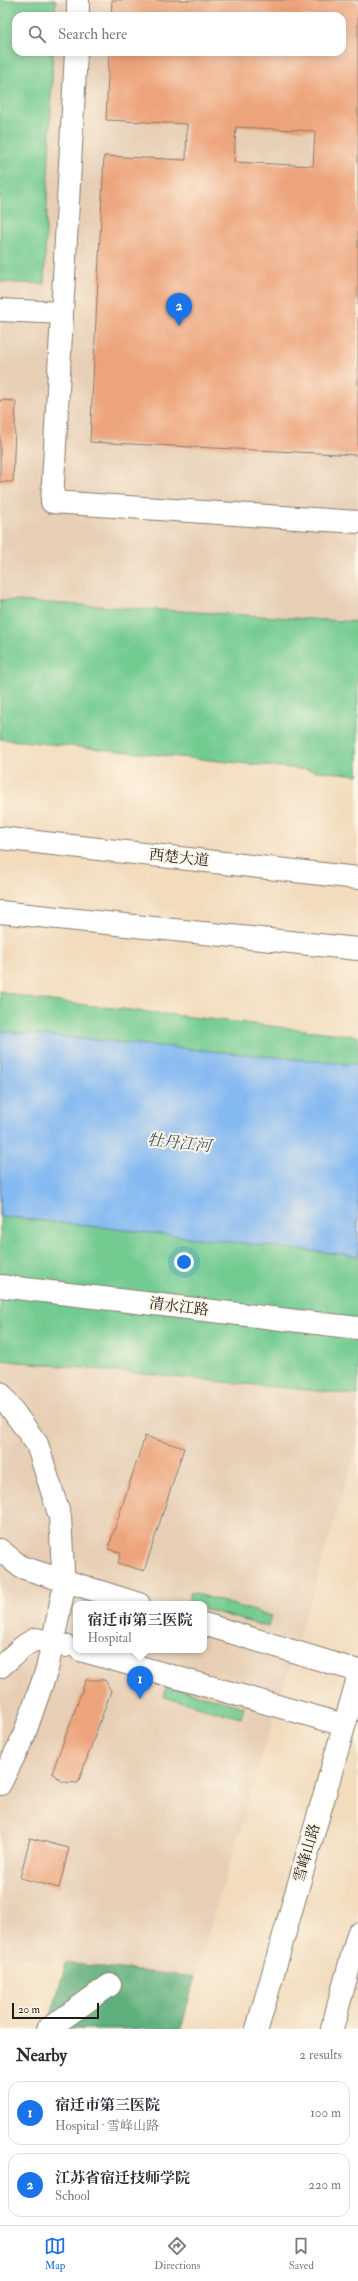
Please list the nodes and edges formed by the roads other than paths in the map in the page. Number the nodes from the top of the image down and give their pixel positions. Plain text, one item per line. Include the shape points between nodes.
1 (78, 0) edge
2 (78, 12) edge
3 (76, 56) edge
4 (0, 310) edge
5 (62, 313) junction
6 (358, 522) edge
7 (0, 838) edge
8 (358, 878) edge
9 (0, 912) edge
10 (358, 949) edge
11 (0, 1286) edge
12 (358, 1328) edge
13 (0, 1394) edge
14 (0, 1550) edge
15 (64, 1581) junction
16 (129, 1601) edge
17 (207, 1625) edge
18 (52, 1642) junction
19 (73, 1648) edge
20 (91, 1653) edge
21 (0, 1667) edge
22 (358, 1671) edge
23 (358, 1678) edge
24 (344, 1725) junction
25 (0, 1784) edge
26 (358, 1934) edge
27 (110, 1985) dead end
28 (48, 2029) edge
29 (258, 2029) edge
30 (332, 2029) edge

1 - 2 main road
3 - 5 main road
4 - 5 main road
5 - 6 main road via 52,502
7 - 8 main road, 西楚大道
9 - 10 main road
11 - 12 main road, 清水江路
13 - 15 main road via 38,1444 60,1517
14 - 15 main road via 21,1567
15 - 16 main road
15 - 18 main road
17 - 22 main road
18 - 19 main road
18 - 21 main road via 36,1639 25,1645
18 - 25 main road via 47,1669 23,1738
20 - 24 main road
23 - 24 main road, 雪峰山路
24 - 29 main road, 雪峰山路
26 - 30 main road
27 - 28 main road

